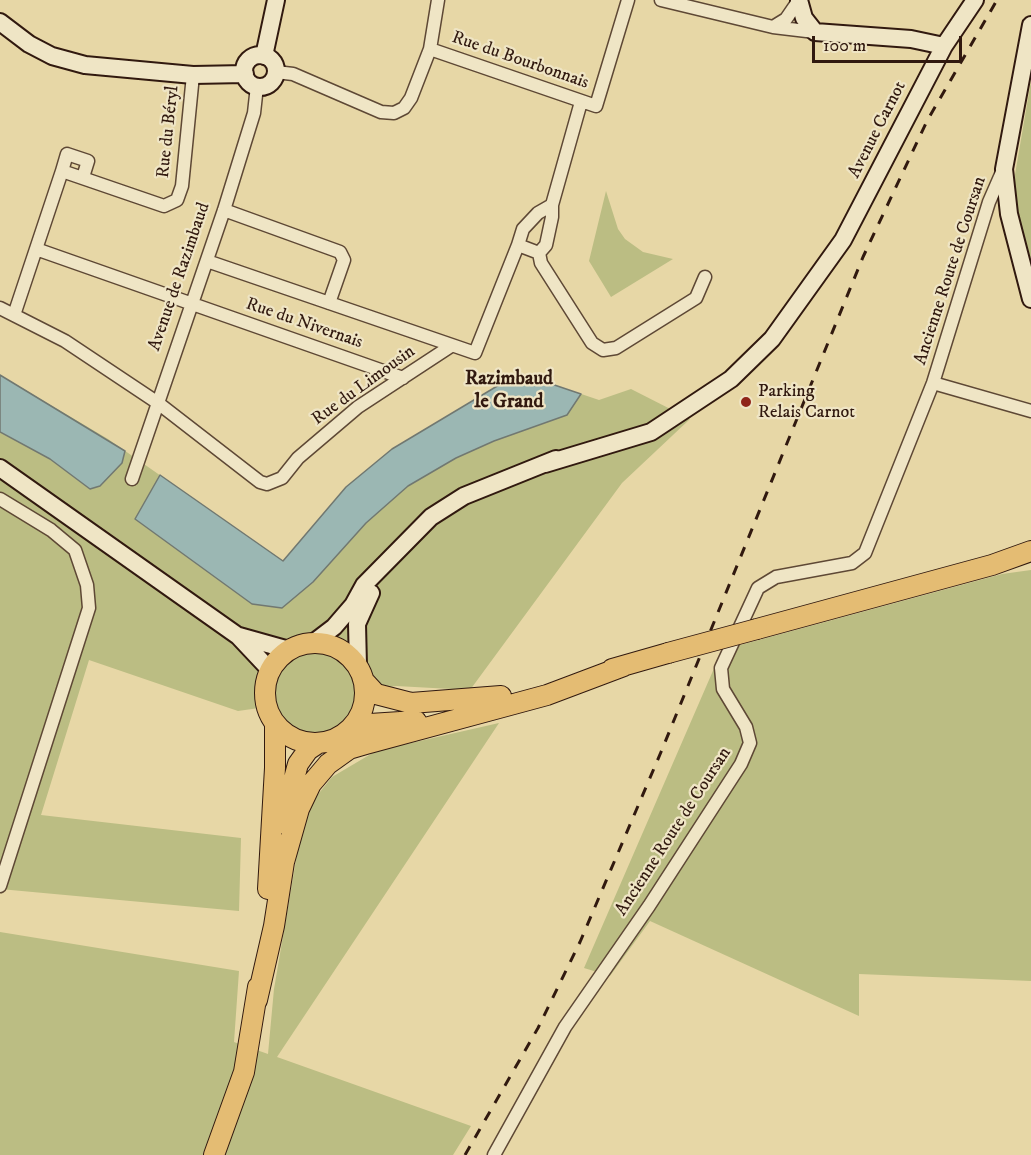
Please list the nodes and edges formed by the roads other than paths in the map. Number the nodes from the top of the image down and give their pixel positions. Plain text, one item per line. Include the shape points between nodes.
1 (276, 0) edge
2 (438, 0) edge
3 (628, 0) edge
4 (662, 0) edge
5 (799, 0) edge
6 (975, 0) edge
7 (0, 22) edge
8 (1031, 25) edge
9 (773, 27) junction
10 (815, 32) junction
11 (944, 46) junction
12 (430, 49) junction
13 (264, 56) junction
14 (276, 72) junction
15 (193, 75) junction
16 (251, 80) junction
17 (581, 102) junction
18 (1004, 169) junction
19 (62, 171) junction
20 (83, 177) junction
21 (552, 205) junction
22 (224, 210) junction
23 (518, 245) junction
24 (36, 249) junction
25 (539, 254) junction
26 (207, 261) junction
27 (705, 277) dead end
28 (1031, 299) edge
29 (329, 303) junction
30 (193, 304) junction
31 (0, 308) edge
32 (14, 315) junction
33 (451, 346) junction
34 (403, 378) junction
35 (933, 383) junction
36 (158, 403) junction
37 (1031, 411) edge
38 (0, 468) edge
39 (132, 479) dead end
40 (0, 499) edge
41 (1031, 551) edge
42 (1031, 559) edge
43 (388, 561) junction
44 (992, 565) junction
45 (238, 636) junction
46 (313, 643) junction
47 (290, 650) junction
48 (624, 666) junction
49 (270, 670) junction
50 (361, 673) junction
51 (530, 692) junction
52 (275, 724) junction
53 (350, 730) junction
54 (317, 744) junction
55 (270, 866) junction
56 (0, 886) edge
57 (257, 1000) junction
58 (214, 1155) edge
59 (494, 1155) edge

1 - 13 main road
2 - 12 street
3 - 17 street, Rue du Bourbonnais via 596,106
4 - 9 street
5 - 9 street via 786,19
5 - 10 main road via 804,18
6 - 11 main road, Avenue Carnot
7 - 15 main road via 52,56 84,65
8 - 18 main road
9 - 10 street
10 - 11 main road via 911,39
11 - 43 main road, Avenue Carnot via 843,240 772,339 731,379 651,432 545,464 464,496 431,517
12 - 14 street via 411,98 394,113 381,112 293,74
12 - 17 street, Rue du Bourbonnais
13 - 14 main road via 274,64
13 - 16 main road via 249,60
14 - 16 main road via 271,82
15 - 16 main road
15 - 20 street, Rue du Béryl via 182,186 177,200 164,206
16 - 22 street, Avenue de Razimbaud via 254,113
17 - 21 street
18 - 28 main road via 1009,214
18 - 35 street, Ancienne Route de Coursan via 989,202
19 - 20 street, Rue du Béryl
19 - 20 street via 67,154 88,161
19 - 24 street
21 - 23 street via 523,229
21 - 25 street via 546,245
22 - 26 street, Avenue de Razimbaud
22 - 29 street via 340,252 344,260
23 - 25 street
23 - 33 street via 475,353
24 - 30 street, Rue du Nivernais
24 - 32 street
25 - 27 street via 592,343 603,350 616,348 696,298
26 - 29 street
26 - 30 street, Avenue de Razimbaud
29 - 33 street
30 - 34 street, Rue du Nivernais
30 - 36 street, Avenue de Razimbaud
31 - 32 street
32 - 36 street via 65,341
33 - 34 street, Rue du Limousin
34 - 36 street, Rue du Limousin via 358,407 298,458 282,478 267,484
35 - 37 street, Ancienne Route de Coursan
35 - 59 street, Ancienne Route de Coursan via 865,553 852,563 776,577 758,588 748,604 721,668 723,689 746,727 750,743 741,764 565,1027
36 - 39 street, Avenue de Razimbaud
38 - 45 main road
40 - 56 street via 51,530 75,550 87,585 89,608
41 - 44 main road
42 - 44 main road
43 - 46 main road, Avenue Carnot via 364,585 334,627
43 - 50 main road via 357,624
44 - 48 main road, bridge
45 - 47 main road
45 - 49 main road
46 - 47 main road
46 - 50 main road via 337,648
47 - 49 main road
48 - 51 main road
48 - 57 main road via 547,695 349,749 328,764 311,784 298,809
49 - 52 main road via 265,697
50 - 51 main road via 376,694 411,703
50 - 53 main road via 363,710
51 - 53 main road via 425,720 370,724
52 - 54 main road via 292,738
52 - 55 main road
53 - 54 main road
54 - 55 main road via 298,764
55 - 57 main road
57 - 58 main road via 244,1072

